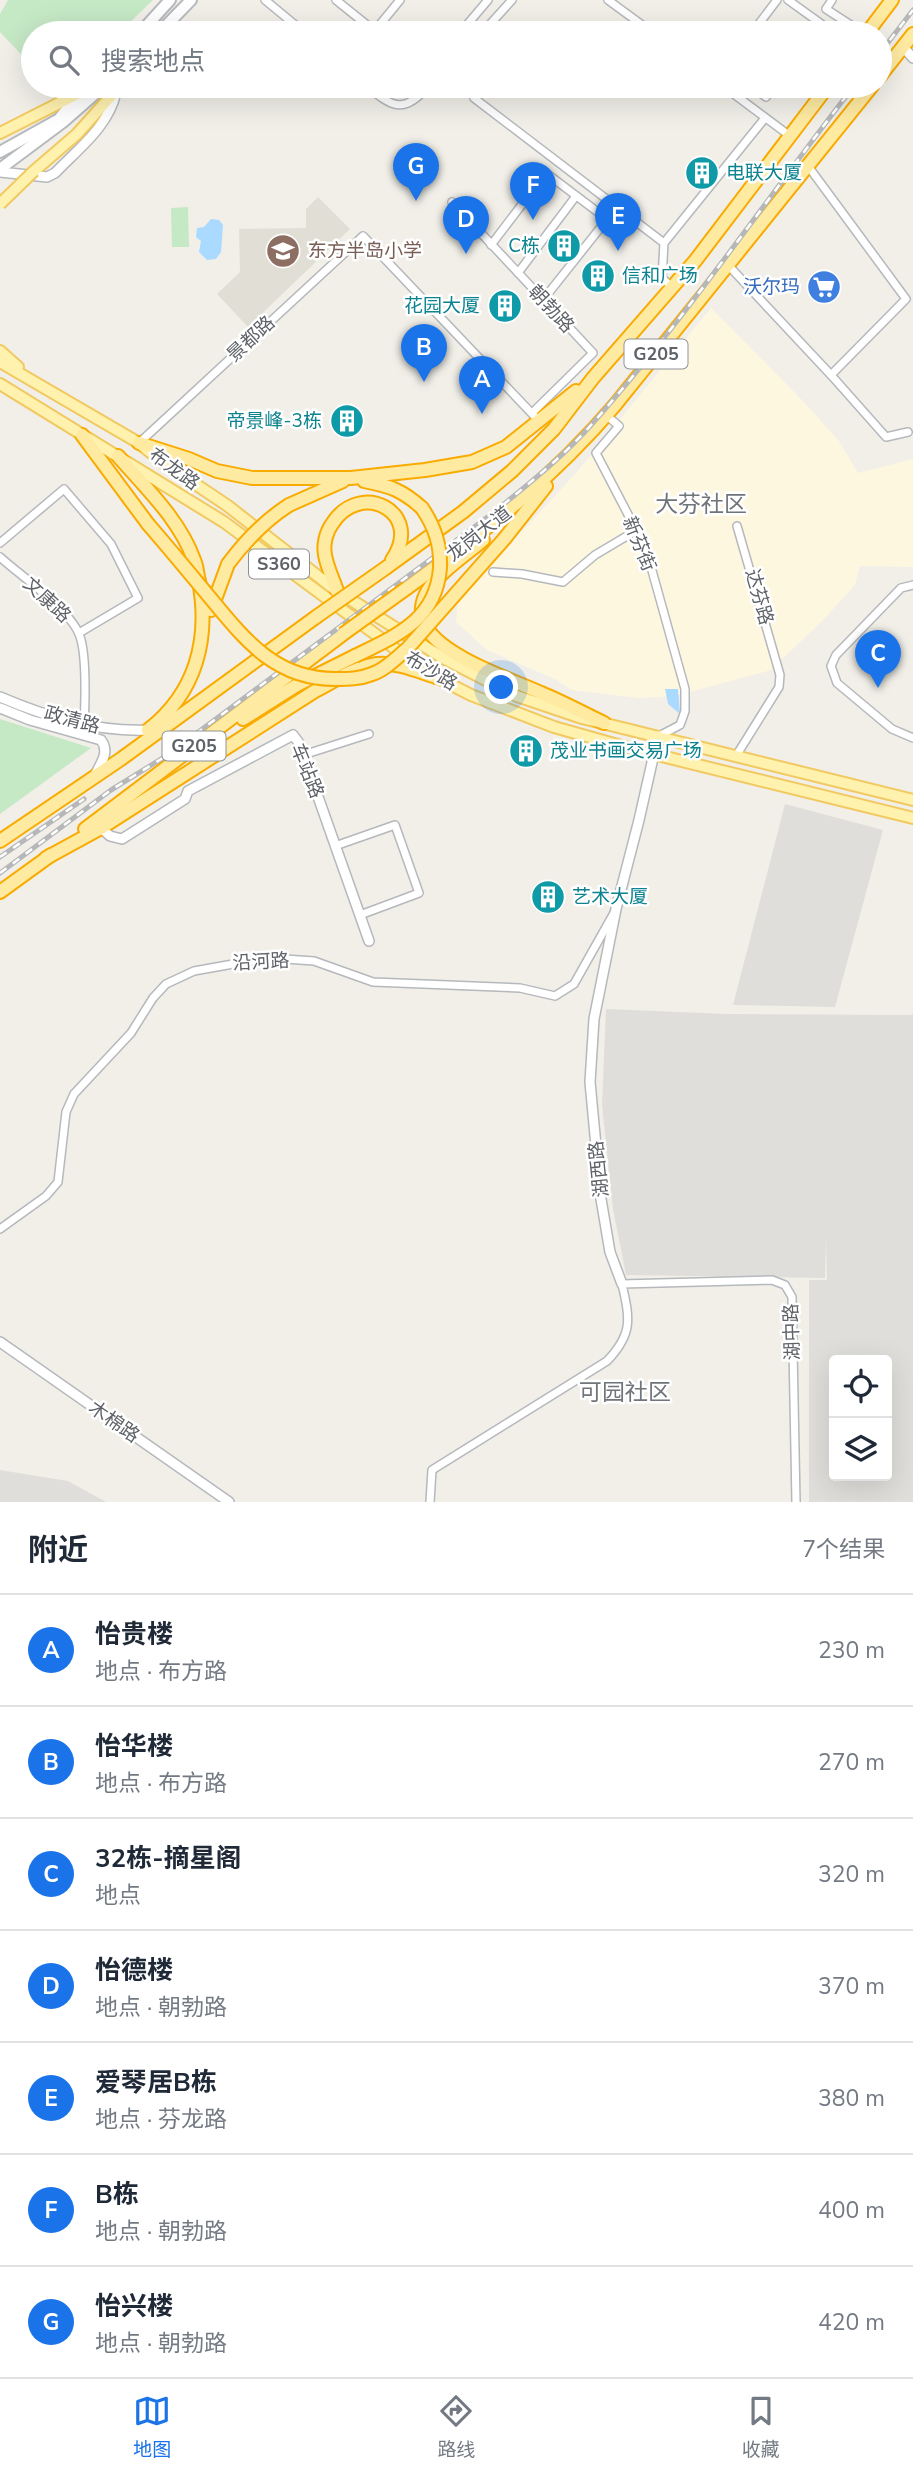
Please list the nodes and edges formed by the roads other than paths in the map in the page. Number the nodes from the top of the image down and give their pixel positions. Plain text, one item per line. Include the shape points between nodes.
1 (170, 0) edge
2 (191, 0) edge
3 (265, 0) edge
4 (336, 0) edge
5 (400, 0) edge
6 (488, 0) edge
7 (512, 0) edge
8 (608, 0) edge
9 (777, 0) edge
10 (788, 0) edge
11 (832, 0) edge
12 (892, 0) edge
13 (151, 21) edge
14 (171, 21) edge
15 (290, 21) edge
16 (360, 21) edge
17 (383, 21) edge
18 (470, 21) edge
19 (493, 21) edge
20 (637, 21) edge
21 (761, 21) edge
22 (816, 21) edge
23 (846, 21) edge
24 (875, 21) edge
25 (913, 34) edge
26 (903, 47) junction
27 (913, 58) edge
28 (892, 61) edge
29 (67, 98) edge
30 (78, 98) edge
31 (89, 98) edge
32 (110, 98) edge
33 (116, 98) edge
34 (382, 98) edge
35 (419, 98) edge
36 (474, 98) dead end
37 (739, 98) edge
38 (819, 98) edge
39 (862, 98) edge
40 (49, 107) junction
41 (765, 118) junction
42 (61, 120) junction
43 (98, 129) junction
44 (0, 133) edge
45 (77, 134) junction
46 (790, 136) junction
47 (0, 152) edge
48 (808, 166) junction
49 (0, 170) edge
50 (576, 196) junction
51 (452, 202) dead end
52 (0, 204) edge
53 (616, 208) junction
54 (607, 219) junction
55 (664, 243) junction
56 (491, 245) junction
57 (728, 265) junction
58 (518, 274) junction
59 (672, 287) junction
60 (542, 300) junction
61 (0, 351) edge
62 (0, 362) edge
63 (831, 375) junction
64 (593, 377) junction
65 (0, 384) edge
66 (44, 389) junction
67 (606, 415) junction
68 (536, 417) junction
69 (908, 432) dead end
70 (82, 435) junction
71 (139, 443) junction
72 (573, 452) junction
73 (118, 456) junction
74 (351, 478) junction
75 (518, 504) junction
76 (737, 526) dead end
77 (637, 530) junction
78 (0, 543) edge
79 (0, 558) edge
80 (387, 567) junction
81 (493, 572) dead end
82 (913, 585) edge
83 (337, 591) junction
84 (79, 633) junction
85 (203, 636) junction
86 (436, 677) junction
87 (0, 697) edge
88 (0, 708) edge
89 (604, 723) junction
90 (83, 730) junction
91 (147, 730) junction
92 (369, 734) dead end
93 (658, 737) junction
94 (913, 738) edge
95 (303, 755) junction
96 (654, 755) junction
97 (736, 756) junction
98 (121, 759) junction
99 (94, 778) junction
100 (913, 800) edge
101 (913, 818) edge
102 (101, 828) junction
103 (0, 841) edge
104 (335, 846) junction
105 (46, 858) junction
106 (0, 891) edge
107 (616, 909) junction
108 (359, 915) junction
109 (369, 941) dead end
110 (0, 1229) edge
111 (622, 1284) junction
112 (0, 1342) edge
113 (229, 1502) edge
114 (429, 1502) edge
115 (796, 1502) edge

1 - 13 main road
2 - 14 main road
3 - 15 street
4 - 16 street
5 - 17 street
6 - 18 street
7 - 19 street
8 - 20 street
9 - 21 street
10 - 22 street
11 - 23 street via 826,9
12 - 24 highway
25 - 26 highway
26 - 27 street
26 - 28 highway
29 - 40 main road
30 - 42 main road
31 - 42 main road
32 - 45 main road
33 - 43 street
34 - 35 street via 398,105
36 - 53 street
37 - 41 street
38 - 46 highway, 龙岗大道 / G205
39 - 48 highway, 龙岗大道 / G205
40 - 42 main road
40 - 44 main road
41 - 46 street
41 - 55 street
42 - 47 main road
42 - 49 main road
43 - 45 street
43 - 49 street via 47,177
45 - 52 main road, bridge
46 - 59 highway, 龙岗大道 / G205
48 - 57 highway, 龙岗大道 / G205
48 - 63 street via 906,299
50 - 54 street
50 - 56 street via 547,173
50 - 58 street
51 - 56 street, 朝勃路
53 - 54 street
53 - 55 street
54 - 60 street
55 - 59 street via 662,278
56 - 58 street, 朝勃路
57 - 63 street
57 - 67 highway, 龙岗大道 / G205
58 - 60 street, 朝勃路
59 - 64 highway, 龙岗大道 / G205
60 - 68 street, 朝勃路 via 593,353
61 - 66 main road
62 - 66 main road, 布龙路 / S360
63 - 69 street via 886,437
64 - 68 highway
64 - 80 highway, 龙岗大道 / G205 via 554,429 512,471
65 - 70 main road, 布龙路 / S360
66 - 71 main road, 布龙路 / S360
67 - 72 highway, 龙岗大道 / G205
67 - 77 street, 新芬街 via 619,426 596,453
68 - 71 street, 景都路 via 363,236
68 - 74 highway via 506,447 472,462
70 - 72 highway, bridge via 148,524 246,640 277,665 323,679 374,674 407,649
70 - 73 main road, 布龙路 / S360
71 - 74 highway via 217,471 252,478
71 - 83 main road, 布龙路 / S360
72 - 75 highway, 龙岗大道 / G205
73 - 85 highway via 173,521 194,560
73 - 86 main road, 布沙路 / S360 via 224,522
74 - 85 highway, bridge via 289,505 243,544 228,564
74 - 102 highway, bridge via 391,486 422,508 433,523 440,559 436,593 426,610 395,637 253,712
75 - 89 highway via 430,587 421,614 425,626 448,648 484,668
75 - 105 highway, 龙岗大道 / G205, bridge
76 - 97 street, 达芬路 via 780,668 779,687
77 - 81 street via 562,582
77 - 93 street, 新芬街 via 685,689 680,725
78 - 84 street via 64,489 111,544 138,598
79 - 84 street, 文康路 via 61,610
80 - 83 highway via 402,542 400,524 382,504 355,504 337,516 325,543
80 - 98 highway, 龙岗大道 / G205, bridge
82 - 94 street via 901,588 836,654 831,666 837,683 892,729
83 - 89 main road, 布沙路 / S360 via 443,658 517,696
84 - 90 street, 文康路
85 - 91 highway via 190,679 160,721
86 - 96 main road, 布沙路 / S360 via 554,727
86 - 102 highway via 377,664 350,673
87 - 90 street, 政清路
88 - 90 street, 政清路
89 - 93 main road, 布沙路 / S360
90 - 91 street, 政清路
90 - 99 street, 政清路 via 105,746
91 - 98 highway
92 - 95 street
93 - 96 street, 湖西路
93 - 97 main road, 布沙路 / S360
95 - 102 street, 车站路 via 296,738 288,736 188,791 185,799 122,839
95 - 104 street, 车站路
96 - 101 main road, 布沙路 / S360
96 - 107 street, 湖西路
97 - 100 main road, 布沙路 / S360
98 - 99 highway, 龙岗大道 / G205
99 - 103 highway, 龙岗大道 / G205
102 - 105 highway
104 - 108 street, 车站路
104 - 108 street via 395,825 419,893
105 - 106 highway, 龙岗大道 / G205
107 - 110 street, 沿河路 via 574,984 555,996 520,988 373,982 314,961 285,959 212,966 166,984 131,1033 74,1094 66,1112 58,1182
107 - 111 street, 湖西路 via 594,1019 590,1082 601,1199 610,1252
108 - 109 street, 车站路
111 - 114 street, 湖西路 via 628,1330 621,1346 607,1361 432,1470
111 - 115 street, 湖中路 via 772,1280 785,1285 792,1297
112 - 113 street, 木棉路

